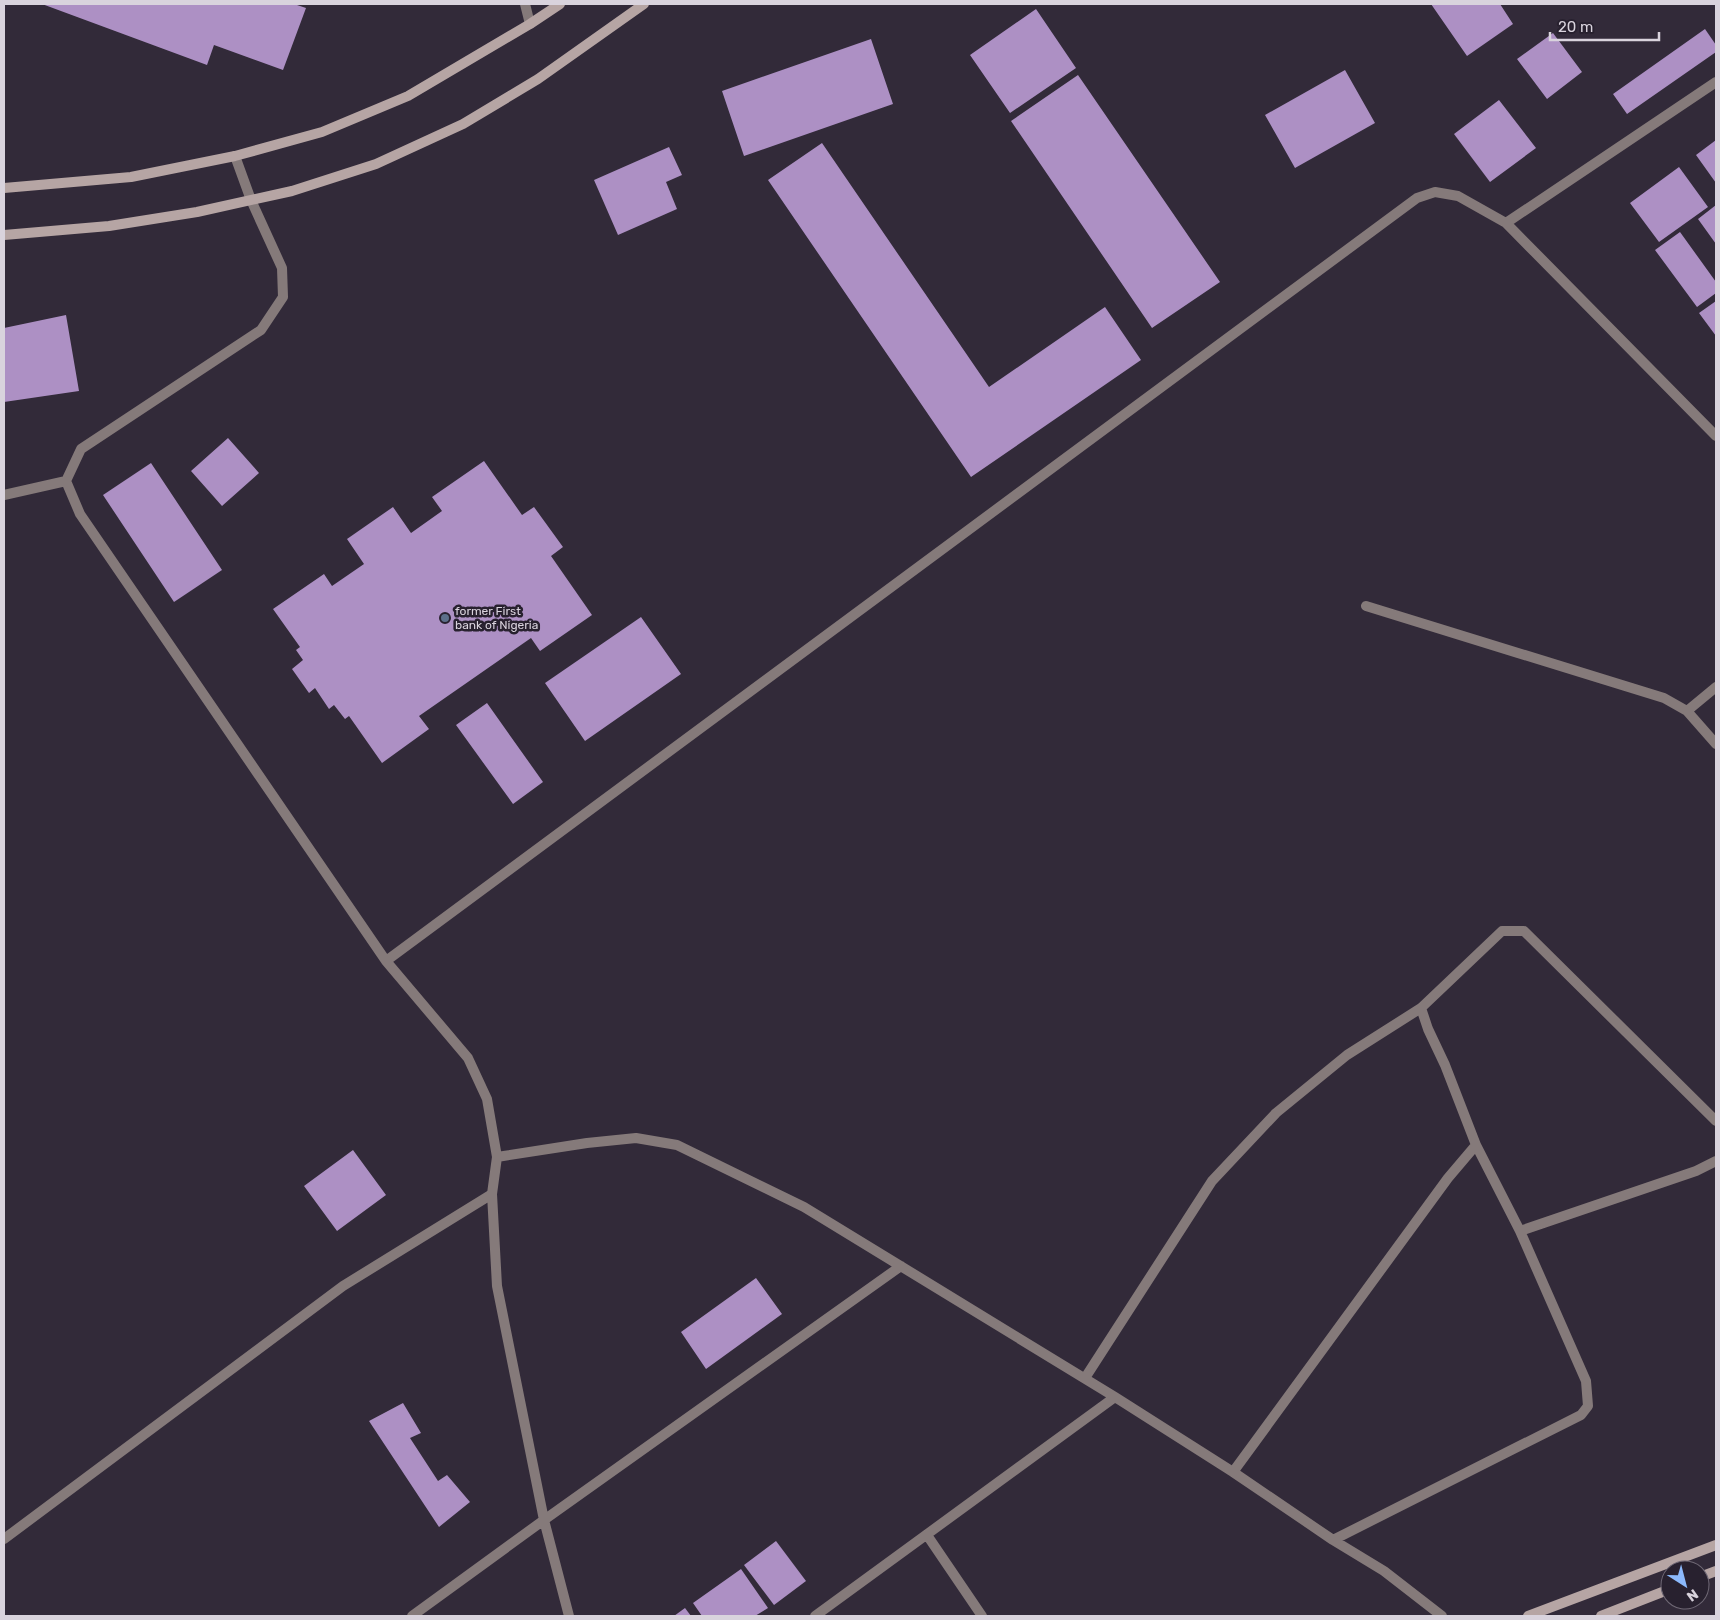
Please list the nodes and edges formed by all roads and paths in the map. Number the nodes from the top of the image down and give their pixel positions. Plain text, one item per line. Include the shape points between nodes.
1 (525, 4) edge
2 (560, 4) edge
3 (644, 4) edge
4 (530, 24) junction
5 (1716, 82) edge
6 (235, 156) junction
7 (4, 188) edge
8 (251, 200) junction
9 (1506, 224) junction
10 (4, 235) edge
11 (1716, 436) edge
12 (66, 481) junction
13 (4, 495) edge
14 (1366, 606) dead end
15 (1716, 687) edge
16 (1687, 711) junction
17 (1716, 744) edge
18 (386, 960) junction
19 (1421, 1008) junction
20 (1716, 1121) edge
21 (1476, 1145) junction
22 (497, 1157) junction
23 (1716, 1161) edge
24 (492, 1194) junction
25 (1520, 1231) junction
26 (901, 1266) junction
27 (1085, 1378) junction
28 (1115, 1397) junction
29 (1233, 1472) junction
30 (544, 1520) junction
31 (926, 1536) junction
32 (4, 1539) edge
33 (1334, 1540) junction
34 (1716, 1544) edge
35 (1660, 1593) edge
36 (412, 1616) edge
37 (569, 1616) edge
38 (815, 1616) edge
39 (982, 1616) edge
40 (1442, 1616) edge
41 (1528, 1616) edge
42 (1601, 1616) edge

1 - 4 street
2 - 4 main road
3 - 8 main road via 538,79 463,124 376,164 292,191
4 - 6 main road via 408,96 322,132
5 - 9 street
6 - 7 main road via 131,177
6 - 8 street
8 - 10 main road via 109,226
8 - 12 street via 282,268 283,297 261,330 81,449
9 - 11 street
9 - 18 street via 1458,196 1435,192 1417,198
12 - 13 street
12 - 18 street via 80,514
14 - 16 street via 1664,698
15 - 16 street
16 - 17 street
18 - 22 street via 468,1058 487,1099
19 - 20 street via 1502,931 1524,931
19 - 21 street
19 - 27 street via 1347,1055 1276,1113 1212,1181
21 - 25 street
21 - 29 street via 1448,1178
22 - 24 street
22 - 26 street via 636,1138 677,1145 804,1206
23 - 25 street via 1696,1171
24 - 30 street via 498,1286
24 - 32 street via 343,1286
25 - 33 street via 1586,1381 1588,1406 1581,1415
26 - 27 street
26 - 30 street
27 - 28 street
28 - 29 street
28 - 31 street
29 - 33 street
30 - 36 street
30 - 37 street
31 - 38 street
31 - 39 street
33 - 40 street via 1384,1571
34 - 41 main road
35 - 42 main road

